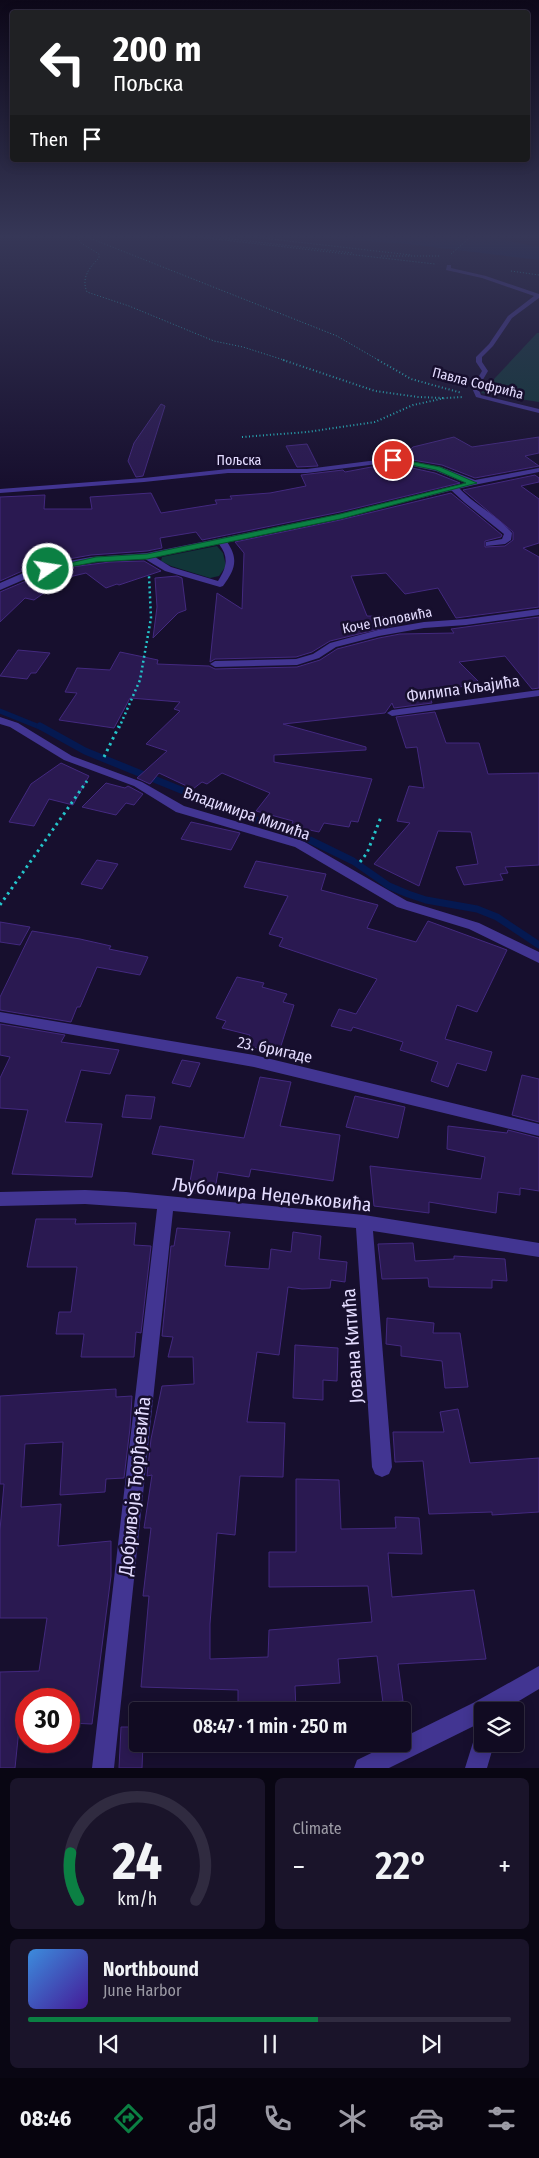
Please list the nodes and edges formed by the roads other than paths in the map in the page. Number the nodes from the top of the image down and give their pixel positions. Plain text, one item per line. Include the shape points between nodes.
1 (510, 318) edge
2 (539, 411) edge
3 (539, 470) edge
4 (474, 483) junction
5 (454, 488) junction
6 (0, 490) edge
7 (222, 542) junction
8 (489, 544) dead end
9 (147, 556) junction
10 (0, 587) edge
11 (539, 612) edge
12 (214, 664) dead end
13 (539, 693) edge
14 (392, 713) dead end
15 (0, 720) edge
16 (539, 958) edge
17 (0, 1017) edge
18 (539, 1130) edge
19 (0, 1199) edge
20 (166, 1203) junction
21 (364, 1222) junction
22 (539, 1250) edge
23 (382, 1467) dead end
24 (539, 1677) edge
25 (502, 1702) edge
26 (474, 1717) edge
27 (481, 1752) edge
28 (103, 1768) edge
29 (366, 1768) edge
30 (476, 1768) edge

1 - 2 street, Павла Софрића via 479,357 485,372 475,388 478,396
3 - 4 street
4 - 5 street
4 - 6 street, Пољска via 438,469 393,460 307,471 195,473 144,480
5 - 7 street
5 - 8 street via 468,504 508,533 505,541
7 - 9 street
7 - 9 street via 230,552 232,562 220,584 168,569
9 - 10 street via 62,565
11 - 12 street, Коче Поповића via 378,633 333,645 316,656 297,662
13 - 14 street, Филипа Кљајића
15 - 16 street, Владимира Милића via 68,758 138,784 188,812 299,844 402,904 474,926
17 - 18 street, 23. бригаде via 254,1061
19 - 20 street, Љубомира Недељковића via 85,1197
20 - 21 street, Љубомира Недељковића
20 - 28 street, Добривоја Ђорђевића
21 - 22 street, Љубомира Недељковића
21 - 23 street, Јована Китића
24 - 25 street
26 - 29 street
27 - 30 street

